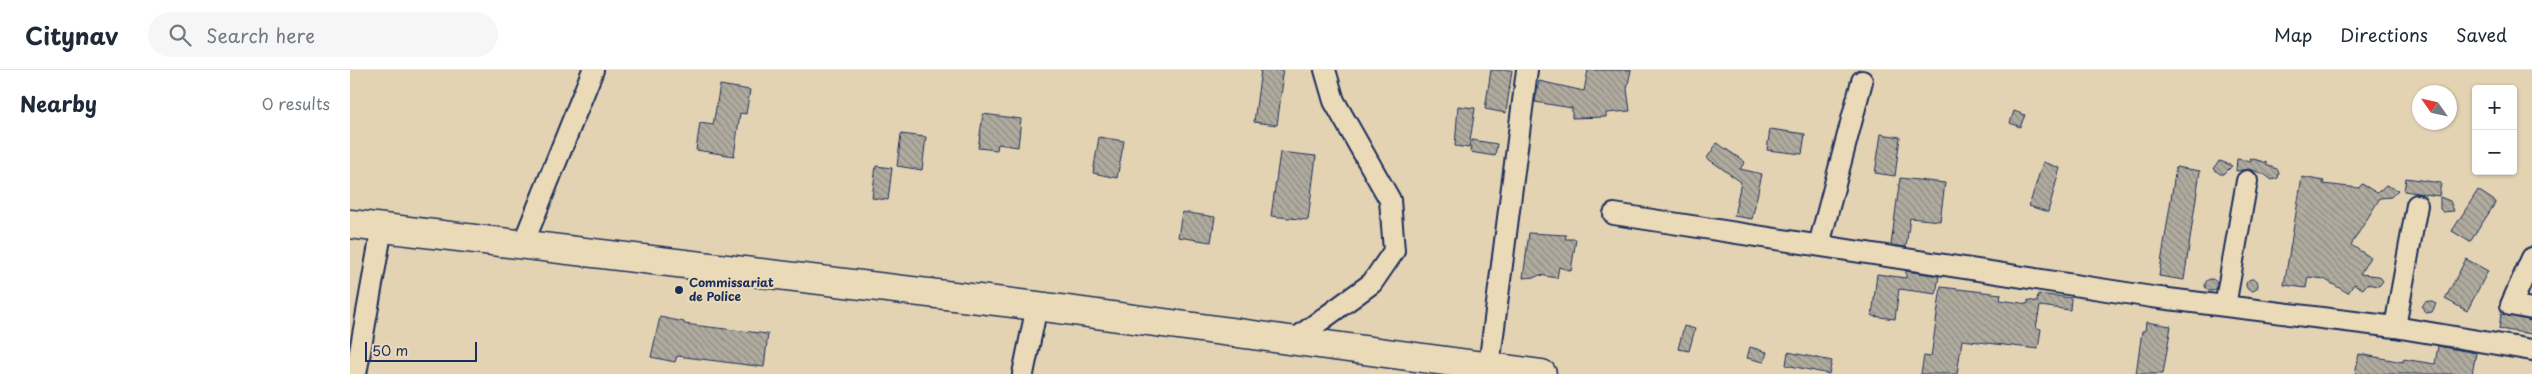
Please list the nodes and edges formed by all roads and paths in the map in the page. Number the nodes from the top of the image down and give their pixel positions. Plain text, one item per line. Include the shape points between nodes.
1 (593, 70) edge
2 (1325, 70) edge
3 (1527, 70) edge
4 (1862, 81) dead end
5 (2247, 181) dead end
6 (2418, 205) dead end
7 (1614, 214) dead end
8 (350, 224) edge
9 (382, 228) junction
10 (524, 244) junction
11 (1819, 245) junction
12 (2532, 258) edge
13 (1037, 306) junction
14 (2225, 306) junction
15 (2532, 309) edge
16 (2395, 328) junction
17 (1294, 340) junction
18 (2532, 350) edge
19 (1490, 366) junction
20 (356, 374) edge
21 (1023, 374) edge
22 (1542, 374) edge

1 - 10 street
2 - 17 street via 1334,101 1390,200 1394,251 1372,283
3 - 19 street
4 - 11 street
5 - 14 street
6 - 16 street
7 - 11 street
8 - 9 highway
9 - 10 highway
9 - 20 street
10 - 13 highway
11 - 14 street
12 - 15 street via 2511,305
13 - 17 highway
13 - 21 street
14 - 16 street
16 - 18 street
17 - 19 highway
19 - 22 highway

